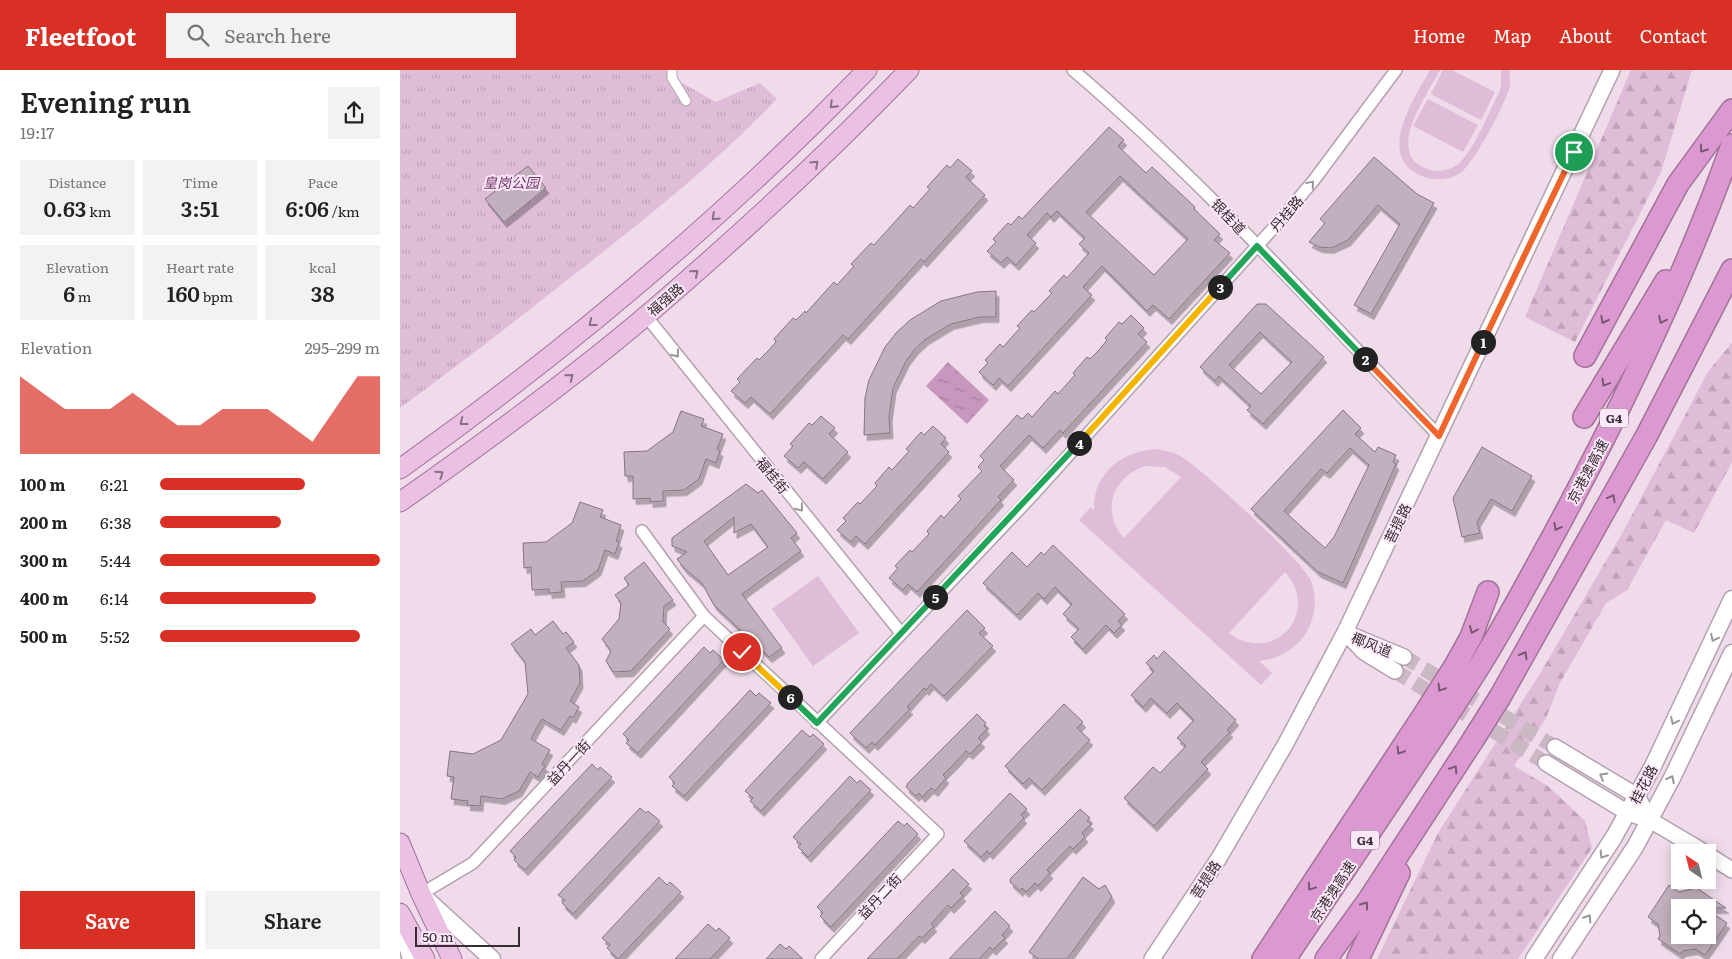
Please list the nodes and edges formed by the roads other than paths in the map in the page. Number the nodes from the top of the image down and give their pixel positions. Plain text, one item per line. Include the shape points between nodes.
1 (672, 70) edge
2 (867, 70) edge
3 (910, 70) edge
4 (1073, 70) edge
5 (1396, 70) edge
6 (1612, 70) edge
7 (686, 101) dead end
8 (1732, 110) edge
9 (1732, 144) edge
10 (1710, 205) junction
11 (1257, 246) junction
12 (1732, 270) edge
13 (1732, 291) edge
14 (1711, 314) junction
15 (646, 316) junction
16 (1585, 356) dead end
17 (1584, 417) dead end
18 (1439, 436) junction
19 (400, 469) edge
20 (400, 502) edge
21 (642, 531) dead end
22 (1488, 592) dead end
23 (1732, 599) edge
24 (704, 616) junction
25 (1345, 632) junction
26 (900, 634) junction
27 (1732, 653) edge
28 (1404, 657) tunnel mouth
29 (1396, 672) tunnel mouth
30 (1463, 672) junction
31 (1435, 715) junction
32 (817, 723) junction
33 (1555, 747) tunnel mouth
34 (1546, 763) tunnel mouth
35 (1637, 796) junction
36 (1430, 807) junction
37 (1628, 813) junction
38 (1650, 820) junction
39 (400, 843) edge
40 (1690, 844) edge
41 (1716, 860) edge
42 (1732, 870) edge
43 (421, 894) junction
44 (400, 913) edge
45 (400, 921) edge
46 (412, 959) edge
47 (425, 959) edge
48 (452, 959) edge
49 (492, 959) edge
50 (822, 959) edge
51 (1152, 959) edge
52 (1263, 959) edge
53 (1286, 959) edge
54 (1326, 959) edge
55 (1358, 959) edge
56 (1534, 959) edge
57 (1561, 959) edge

1 - 7 street via 672,78
2 -> 19 main road, 福强路 via 789,148 626,295
15 -> 3 main road, 福强路 via 843,138
4 - 11 street, 银桂道 via 1175,161
11 -> 5 street, 丹桂路 via 1314,180
6 - 18 street, 菩提路
8 -> 16 highway via 1678,184
9 - 10 highway, 京港澳高速 / G4
10 -> 17 highway
10 -> 30 highway, 京港澳高速 / G4 via 1666,311 1593,462 1492,647
11 - 18 street, 银桂道
11 - 26 street, 丹桂路 via 1029,499
12 - 14 highway, G4
13 - 14 highway
36 -> 14 highway, G4, bridge via 1500,697
20 -> 15 main road, 福强路 via 542,399
15 -> 26 street, 福桂街
18 - 25 street, 菩提路
21 - 24 street
22 -> 30 highway via 1471,637
23 -> 35 main road, 桂花路
24 - 32 street
24 - 43 street, 益丹一街 via 473,862
25 - 28 street, 椰风道
25 - 29 street, 椰风道 via 1364,652
25 - 51 street, 菩提路 via 1285,745 1219,858
26 - 32 street, 丹桂路
38 -> 27 main road, 桂花路
30 -> 31 highway, bridge
31 -> 52 highway
31 - 53 highway, 京港澳高速 / G4
32 - 50 street, 益丹二街 via 938,834
35 -> 33 street
34 - 37 street
35 - 37 main road, 桂花路
35 - 38 street
54 -> 36 highway, G4
36 - 55 highway
37 - 38 street
37 -> 56 main road, 桂花路
38 - 40 street
57 -> 38 main road, 桂花路
39 - 43 main road
41 - 42 street
43 - 48 main road
43 - 49 main road
44 - 47 main road
45 - 46 main road

